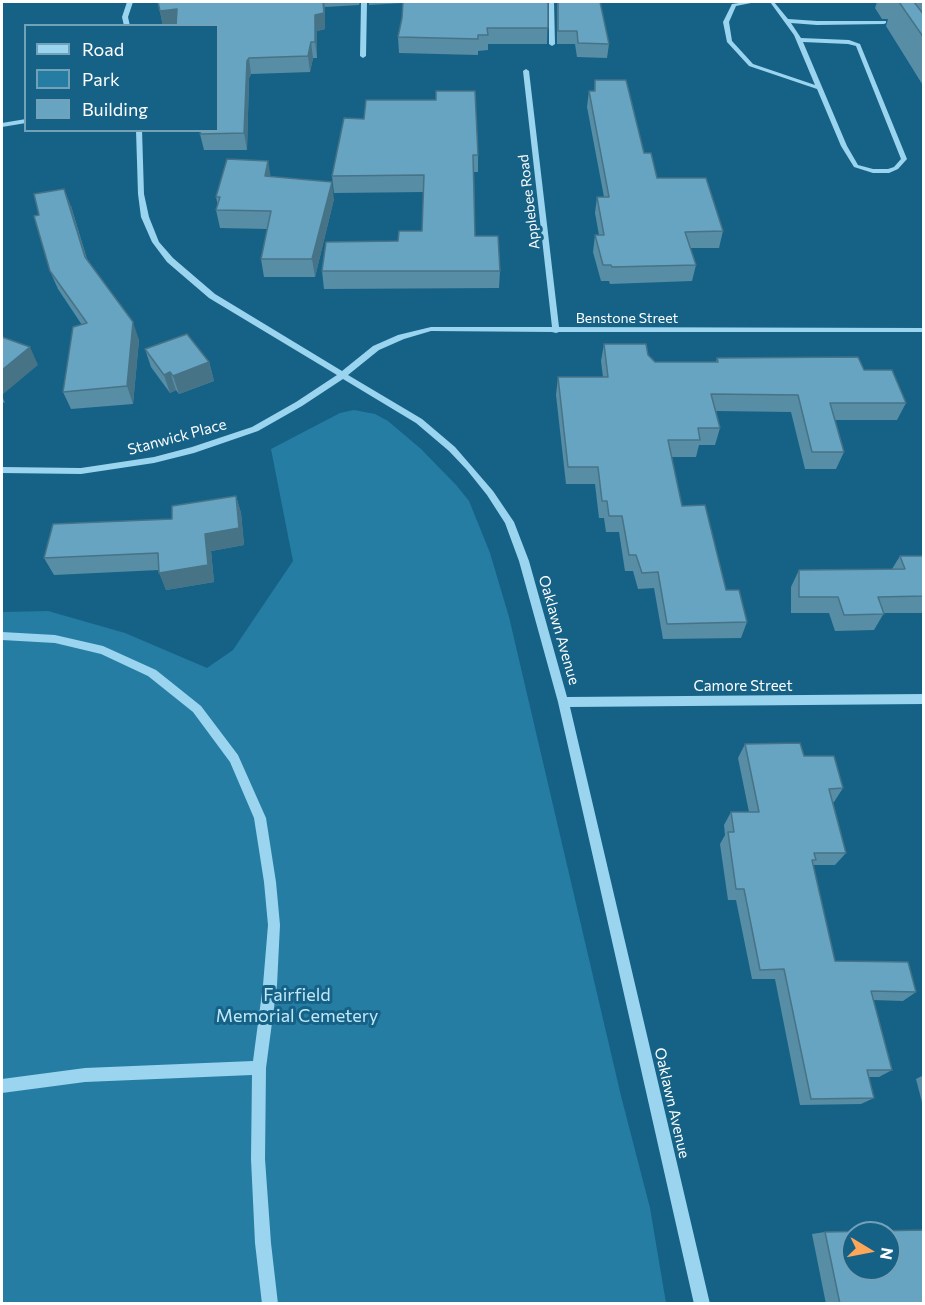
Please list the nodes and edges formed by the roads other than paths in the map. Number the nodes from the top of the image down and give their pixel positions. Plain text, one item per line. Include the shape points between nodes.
1 (130, 2) edge
2 (364, 2) edge
3 (551, 2) edge
4 (753, 2) edge
5 (772, 2) edge
6 (882, 20) dead end
7 (787, 21) junction
8 (127, 24) edge
9 (799, 40) junction
10 (552, 44) dead end
11 (363, 56) dead end
12 (526, 70) dead end
13 (819, 88) junction
14 (24, 122) edge
15 (2, 125) edge
16 (139, 132) edge
17 (924, 330) edge
18 (556, 331) junction
19 (344, 374) junction
20 (2, 470) edge
21 (2, 636) edge
22 (924, 699) edge
23 (564, 702) junction
24 (259, 1068) junction
25 (2, 1086) edge
26 (270, 1304) edge
27 (702, 1304) edge

1 - 8 street
2 - 11 street
3 - 10 street
4 - 13 street via 734,5 726,22 729,41 751,65
5 - 7 street
6 - 7 street
7 - 9 street
9 - 13 street
9 - 13 street via 858,45 904,159 896,168 873,171 856,166
12 - 18 street, Applebee Road
14 - 15 street
16 - 19 street, Oaklawn Avenue via 141,194 150,232 161,250 182,273 212,296
17 - 18 street, Benstone Street
18 - 19 street, Benstone Street via 431,329 376,348
19 - 20 street, Stanwick Place via 255,429 194,450 81,471
19 - 23 street, Oaklawn Avenue via 419,421 452,449 490,493 509,522 524,561
21 - 24 street via 55,639 103,650 152,673 197,709 234,759 260,818 274,925
22 - 23 street, Camore Street
23 - 27 street, Oaklawn Avenue
24 - 25 street via 85,1075
24 - 26 street via 258,1160

